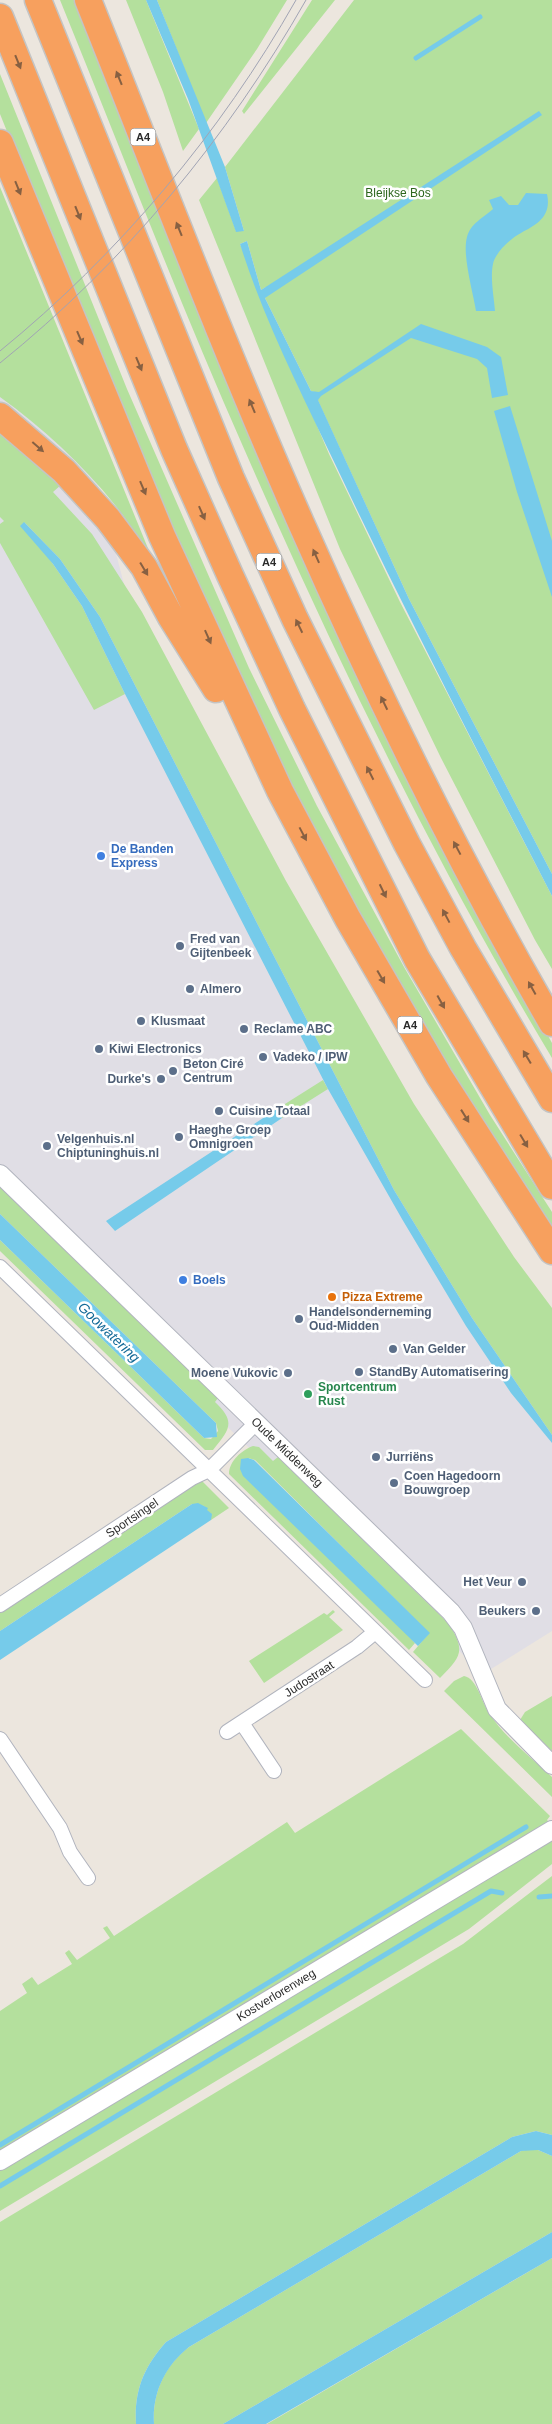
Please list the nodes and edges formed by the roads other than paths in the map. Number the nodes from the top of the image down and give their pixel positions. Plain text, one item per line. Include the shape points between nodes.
1 (38, 0) edge
2 (88, 0) edge
3 (0, 17) edge
4 (0, 143) edge
5 (0, 416) edge
6 (280, 791) junction
7 (552, 1023) edge
8 (552, 1099) edge
9 (0, 1174) edge
10 (552, 1186) edge
11 (552, 1251) edge
12 (0, 1267) edge
13 (256, 1423) junction
14 (209, 1470) junction
15 (0, 1605) edge
16 (375, 1632) junction
17 (425, 1680) dead end
18 (242, 1723) junction
19 (227, 1732) dead end
20 (0, 1738) edge
21 (546, 1759) edge
22 (274, 1771) dead end
23 (552, 1830) edge
24 (88, 1878) dead end
25 (0, 2161) edge

8 -> 1 highway, A4 via 463,948 407,844 296,619 231,478
7 -> 2 highway, A4 via 456,846 331,590 226,347
3 -> 10 highway via 174,449 288,700 417,959
4 -> 6 highway, A4 via 162,536
5 -> 6 highway, A4 via 64,471 128,544
6 -> 11 highway, A4 via 348,919 439,1076
9 - 13 street, Oude Middenweg
12 - 14 street
13 - 14 street, Sportsingel
13 - 21 street, Oude Middenweg via 451,1612 463,1628 497,1709
14 - 15 street, Sportsingel via 192,1478
14 - 16 street
16 - 17 street
16 - 18 street, Judostraat
18 - 19 street, Judostraat
18 - 22 street
20 - 24 street via 60,1828 70,1852
23 - 25 street, Kostverlorenweg

